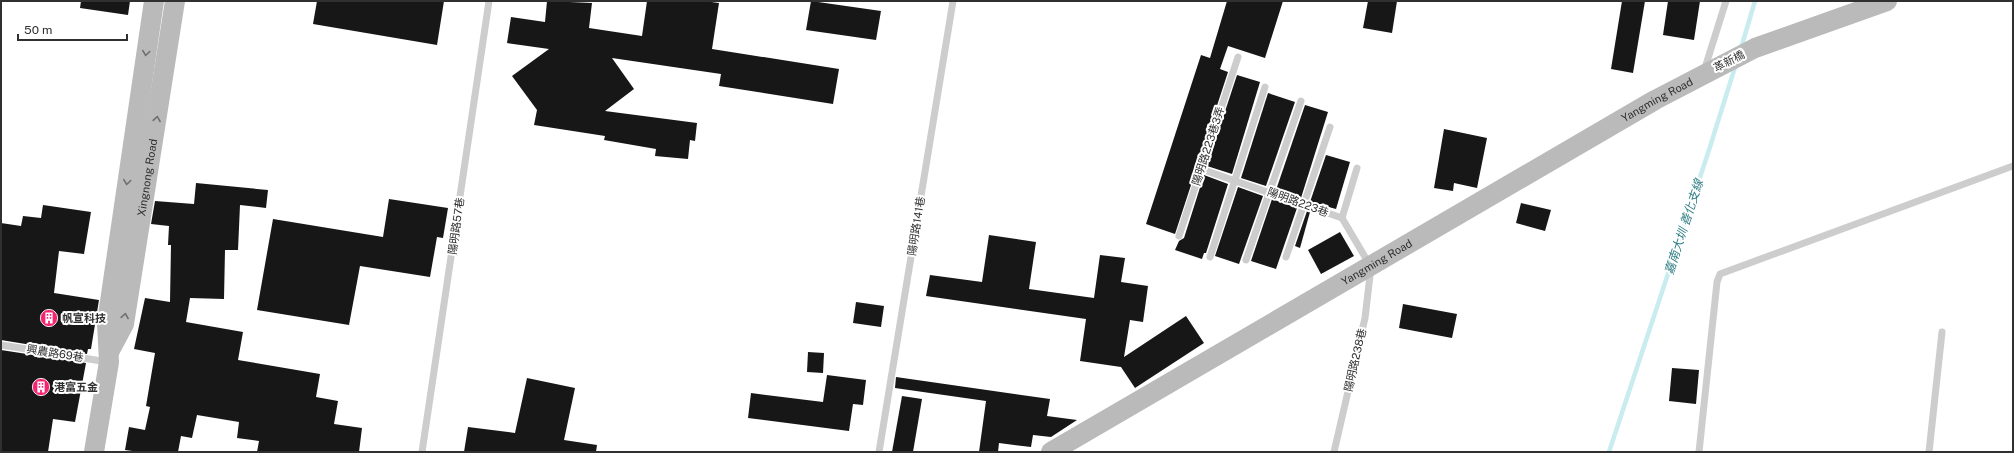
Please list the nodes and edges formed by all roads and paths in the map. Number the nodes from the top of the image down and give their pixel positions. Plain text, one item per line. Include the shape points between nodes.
1 (154, 1) edge
2 (176, 1) edge
3 (489, 1) edge
4 (953, 1) edge
5 (1726, 1) edge
6 (1887, 1) edge
7 (1238, 57) dead end
8 (1703, 75) junction
9 (1265, 87) dead end
10 (1300, 101) dead end
11 (1330, 127) dead end
12 (2013, 166) edge
13 (1357, 168) dead end
14 (1201, 169) junction
15 (1234, 179) junction
16 (1269, 192) junction
17 (1305, 205) junction
18 (1342, 218) junction
19 (1179, 236) dead end
20 (1210, 257) dead end
21 (1286, 257) dead end
22 (1246, 260) dead end
23 (1371, 267) junction
24 (1942, 332) dead end
25 (1, 345) edge
26 (109, 357) junction
27 (94, 452) edge
28 (422, 452) edge
29 (879, 452) edge
30 (1051, 452) edge
31 (1334, 452) edge
32 (1699, 452) edge
33 (1929, 452) edge

1 -> 26 street, Xingnong Road via 107,322
26 -> 2 street, Xingnong Road via 124,324
3 - 28 lane, 陽明路57巷
4 - 29 lane, 陽明路141巷
5 - 8 lane
6 - 8 street, 革新橋 via 1755,48
7 - 14 lane, 陽明路223巷3弄
8 - 23 street, Yangming Road via 1655,100
9 - 15 lane
10 - 16 lane
11 - 17 lane
12 - 32 lane via 1720,274 1717,282
13 - 18 lane
14 - 15 lane, 陽明路223巷
14 - 19 lane, 陽明路223巷3弄
15 - 16 lane, 陽明路223巷
15 - 20 lane
16 - 17 lane, 陽明路223巷
16 - 22 lane
17 - 18 lane, 陽明路223巷
17 - 21 lane
18 - 23 lane, 陽明路223巷
23 - 30 street, Yangming Road
23 - 31 lane, 陽明路238巷 via 1365,318
24 - 33 lane
25 - 26 lane, 興農路69巷
26 - 27 street, Xingnong Road

